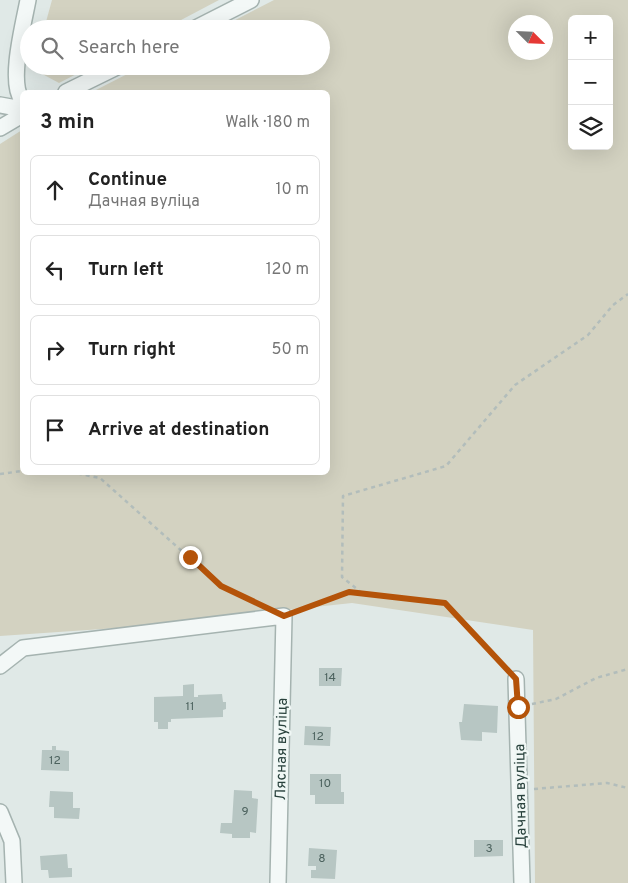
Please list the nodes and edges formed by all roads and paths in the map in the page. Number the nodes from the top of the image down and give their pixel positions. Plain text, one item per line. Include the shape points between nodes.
1 (28, 0) edge
2 (251, 0) edge
3 (25, 20) edge
4 (212, 20) edge
5 (20, 48) edge
6 (101, 75) edge
7 (70, 90) edge
8 (20, 97) edge
9 (0, 106) edge
10 (20, 109) edge
11 (20, 116) edge
12 (0, 128) edge
13 (628, 294) edge
14 (20, 471) edge
15 (0, 474) edge
16 (85, 475) edge
17 (363, 594) junction
18 (284, 616) junction
19 (0, 666) edge
20 (628, 669) edge
21 (516, 679) joint
22 (518, 707) junction
23 (628, 788) edge
24 (520, 789) junction
25 (0, 812) edge
26 (14, 883) edge
27 (278, 883) edge
28 (522, 883) edge

1 - 3 street
2 - 4 street
5 - 8 street via 17,81
6 - 7 street
9 - 10 street
11 - 12 street
13 - 17 path via 613,305 588,335 515,385 446,466 343,496 342,578
14 - 15 path
16 - 18 path via 100,478 221,586
17 - 18 path via 349,592
17 - 21 path via 445,603
18 - 19 street via 23,648
18 - 27 street, Лясная вуліца
20 - 22 path via 596,678 556,699
21 - 22 street, Дачная вуліца
22 - 24 street, Дачная вуліца
23 - 24 path via 607,783
24 - 28 street, Дачная вуліца
25 - 26 street via 12,841

